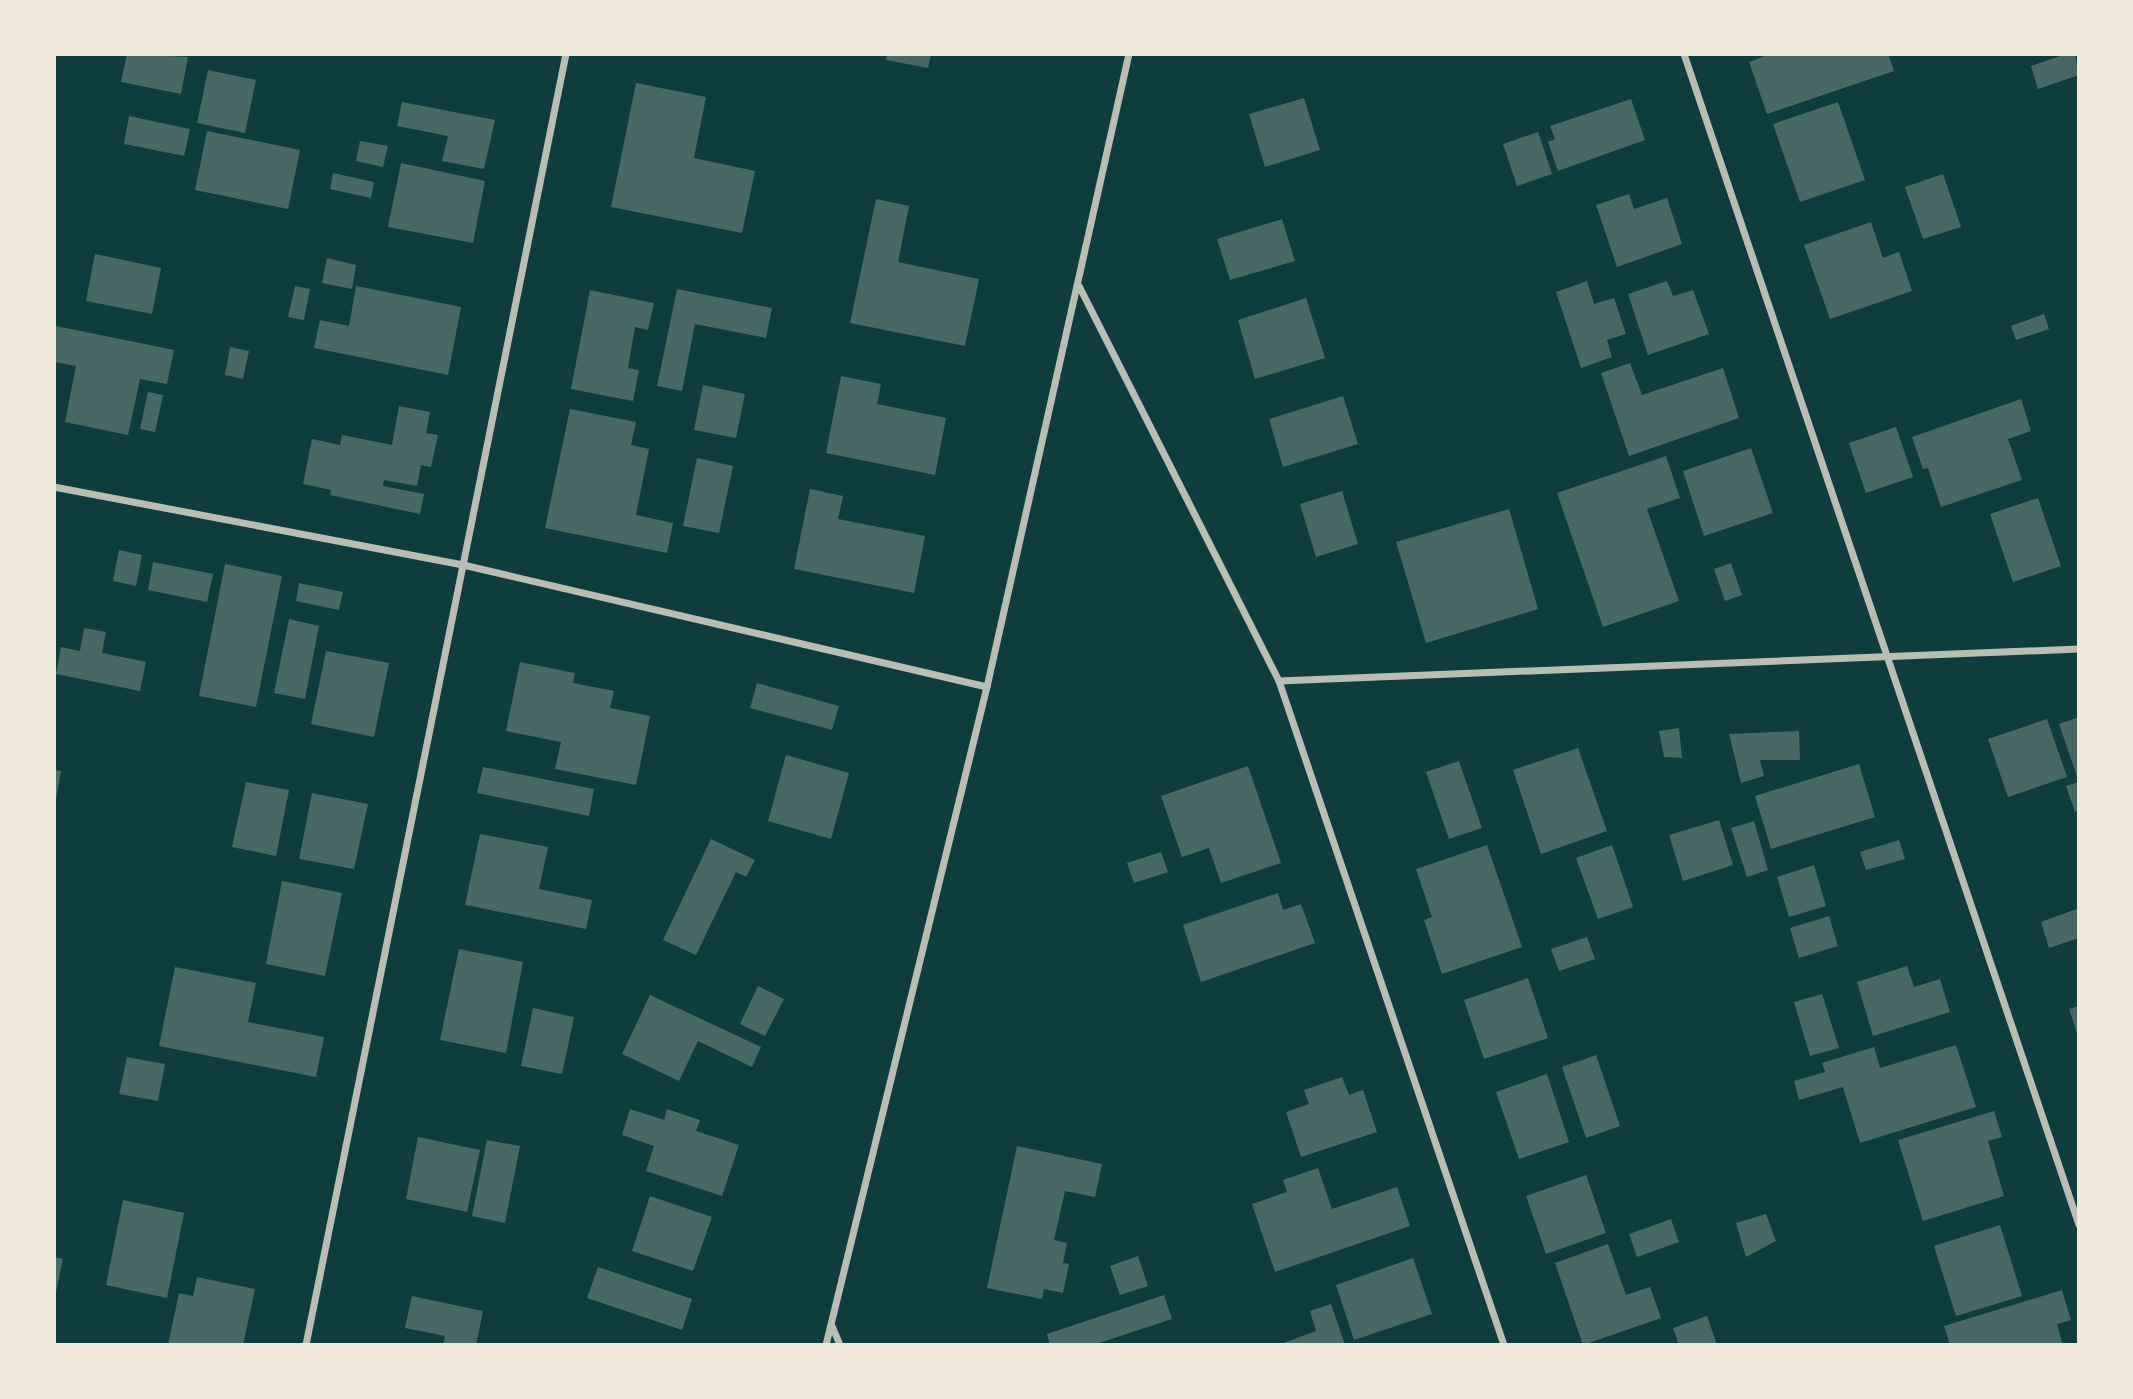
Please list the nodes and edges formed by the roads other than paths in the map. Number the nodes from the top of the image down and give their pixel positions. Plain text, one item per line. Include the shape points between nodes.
1 (566, 54) edge
2 (1129, 54) edge
3 (1684, 54) edge
4 (1079, 285) junction
5 (54, 487) edge
6 (463, 565) junction
7 (2079, 649) edge
8 (1887, 656) junction
9 (1279, 681) junction
10 (987, 687) junction
11 (2079, 1225) edge
12 (832, 1325) junction
13 (306, 1345) edge
14 (826, 1345) edge
15 (840, 1345) edge
16 (1504, 1345) edge

1 - 6 street
2 - 4 street
3 - 8 street
4 - 9 street
4 - 10 street
5 - 6 street
6 - 10 street
6 - 13 street
7 - 8 street
8 - 9 street
8 - 11 street
9 - 16 street
10 - 12 street
12 - 14 street
12 - 15 street

